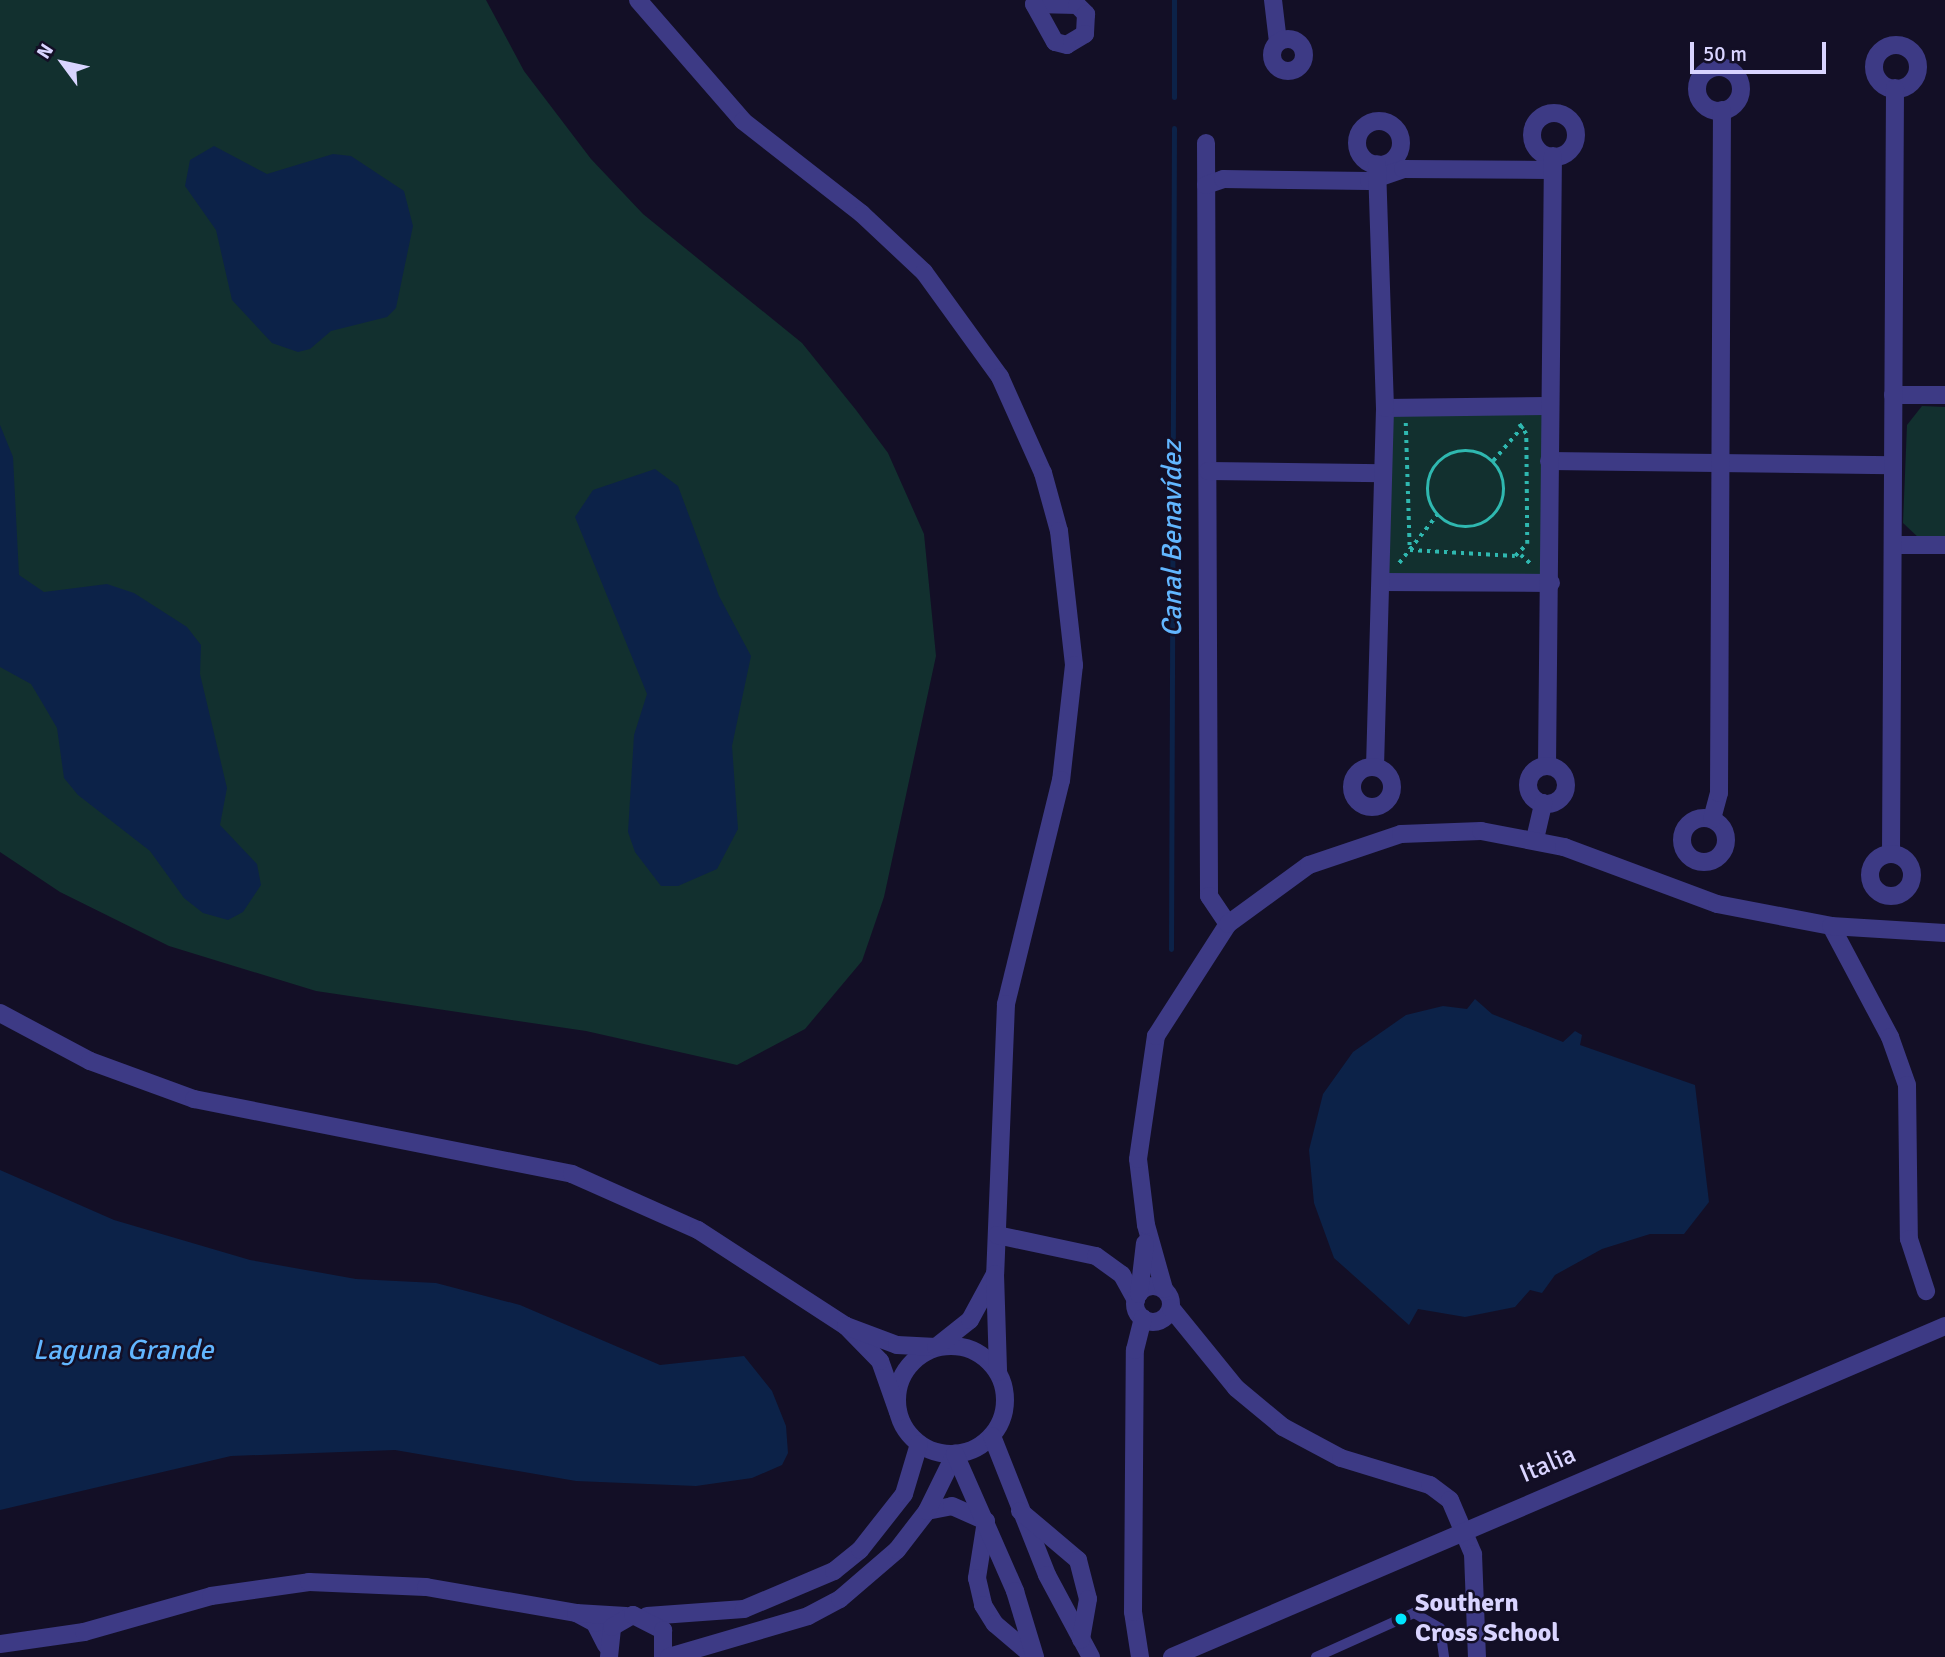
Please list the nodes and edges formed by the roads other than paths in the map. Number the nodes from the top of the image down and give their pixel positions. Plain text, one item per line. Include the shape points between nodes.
1 (638, 0) edge
2 (1273, 0) edge
3 (1278, 42) dead end
4 (1895, 89) dead end
5 (1722, 110) dead end
6 (1206, 143) dead end
7 (1379, 172) junction
8 (1206, 185) junction
9 (1893, 395) junction
10 (1945, 395) edge
11 (1547, 406) junction
12 (1385, 408) junction
13 (1549, 461) junction
14 (1721, 462) junction
15 (1892, 465) junction
16 (1208, 471) junction
17 (1383, 473) junction
18 (1894, 545) junction
19 (1945, 545) edge
20 (1382, 582) junction
21 (1551, 583) junction
22 (1547, 766) junction
23 (1375, 767) dead end
24 (1543, 803) junction
25 (1712, 819) dead end
26 (1535, 839) junction
27 (1891, 854) dead end
28 (1228, 924) junction
29 (1831, 926) junction
30 (1945, 933) edge
31 (0, 1013) edge
32 (1146, 1225) junction
33 (997, 1236) junction
34 (995, 1274) junction
35 (1164, 1289) junction
36 (1926, 1291) dead end
37 (1137, 1297) junction
38 (1171, 1308) junction
39 (1143, 1318) junction
40 (846, 1326) junction
41 (1945, 1326) edge
42 (936, 1347) junction
43 (998, 1372) junction
44 (898, 1412) junction
45 (992, 1436) junction
46 (919, 1444) junction
47 (955, 1454) junction
48 (1018, 1509) junction
49 (927, 1511) junction
50 (986, 1521) junction
51 (1464, 1529) junction
52 (576, 1613) junction
53 (626, 1616) junction
54 (647, 1616) junction
55 (1082, 1639) junction
56 (0, 1644) edge
57 (608, 1654) edge
58 (666, 1657) edge
59 (1035, 1657) edge
60 (1091, 1657) edge
61 (1140, 1657) edge
62 (1172, 1657) edge
63 (1316, 1657) edge
64 (1444, 1657) edge
65 (1476, 1657) edge

1 - 33 street via 743,121 862,214 924,272 1000,377 1043,473 1072,605 1074,665 1061,780 1006,1004
2 - 3 street
4 - 9 street
5 - 14 street
6 - 8 street
7 - 8 street via 1223,179
7 - 11 street via 1551,163
7 - 12 street
8 - 16 street
9 - 10 street
9 - 15 street
11 - 12 street
11 - 13 street
12 - 17 street
13 - 14 street
13 - 21 street
14 - 15 street
14 - 25 street via 1719,793
15 - 18 street
16 - 17 street
16 - 28 street via 1209,896
17 - 20 street
18 - 19 street
18 - 27 street
20 - 21 street
20 - 23 street
21 - 22 street
22 - 24 street via 1528,781 1530,794
22 - 24 street via 1559,769 1566,785 1558,801
24 - 26 street
26 - 28 street via 1444,830 1367,842 1309,865
26 - 29 street via 1697,899
28 - 32 street via 1156,1036 1138,1131
29 - 30 street
29 - 36 street via 1903,1073 1912,1112 1909,1239
31 - 40 street via 90,1061 194,1099 572,1174 698,1230
32 - 35 street
32 - 37 street
33 - 34 street
33 - 37 street via 1096,1256 1122,1275
34 - 42 street via 970,1320
34 - 43 street
35 - 37 street via 1147,1287
35 - 38 street
37 - 39 street
38 - 39 street via 1160,1321
38 - 51 street via 1236,1388 1283,1427 1340,1458 1430,1485 1450,1500
39 - 61 street via 1135,1364 1133,1612
40 - 42 street via 897,1345
40 - 44 street via 880,1361
41 - 51 street, Italia
42 - 43 street via 972,1349
42 - 44 street via 905,1372
43 - 45 street via 1006,1405
44 - 46 street
45 - 47 street
45 - 48 street
46 - 47 street
46 - 54 street via 904,1494 860,1550 834,1571 744,1609
47 - 49 street
47 - 50 street
48 - 55 street
48 - 55 street via 1078,1560 1088,1599
49 - 50 street via 952,1506
49 - 58 street via 887,1559 840,1599 808,1616
50 - 59 street
50 - 59 street via 977,1578 983,1605 995,1624
51 - 62 street, Italia
51 - 65 street via 1476,1569
52 - 53 street
52 - 56 street via 426,1587 309,1581 211,1595 84,1632
52 - 57 street via 595,1623
53 - 54 street
53 - 57 street via 612,1627
54 - 58 street via 663,1630
55 - 60 street
63 - 64 lane via 1414,1613 1440,1628

